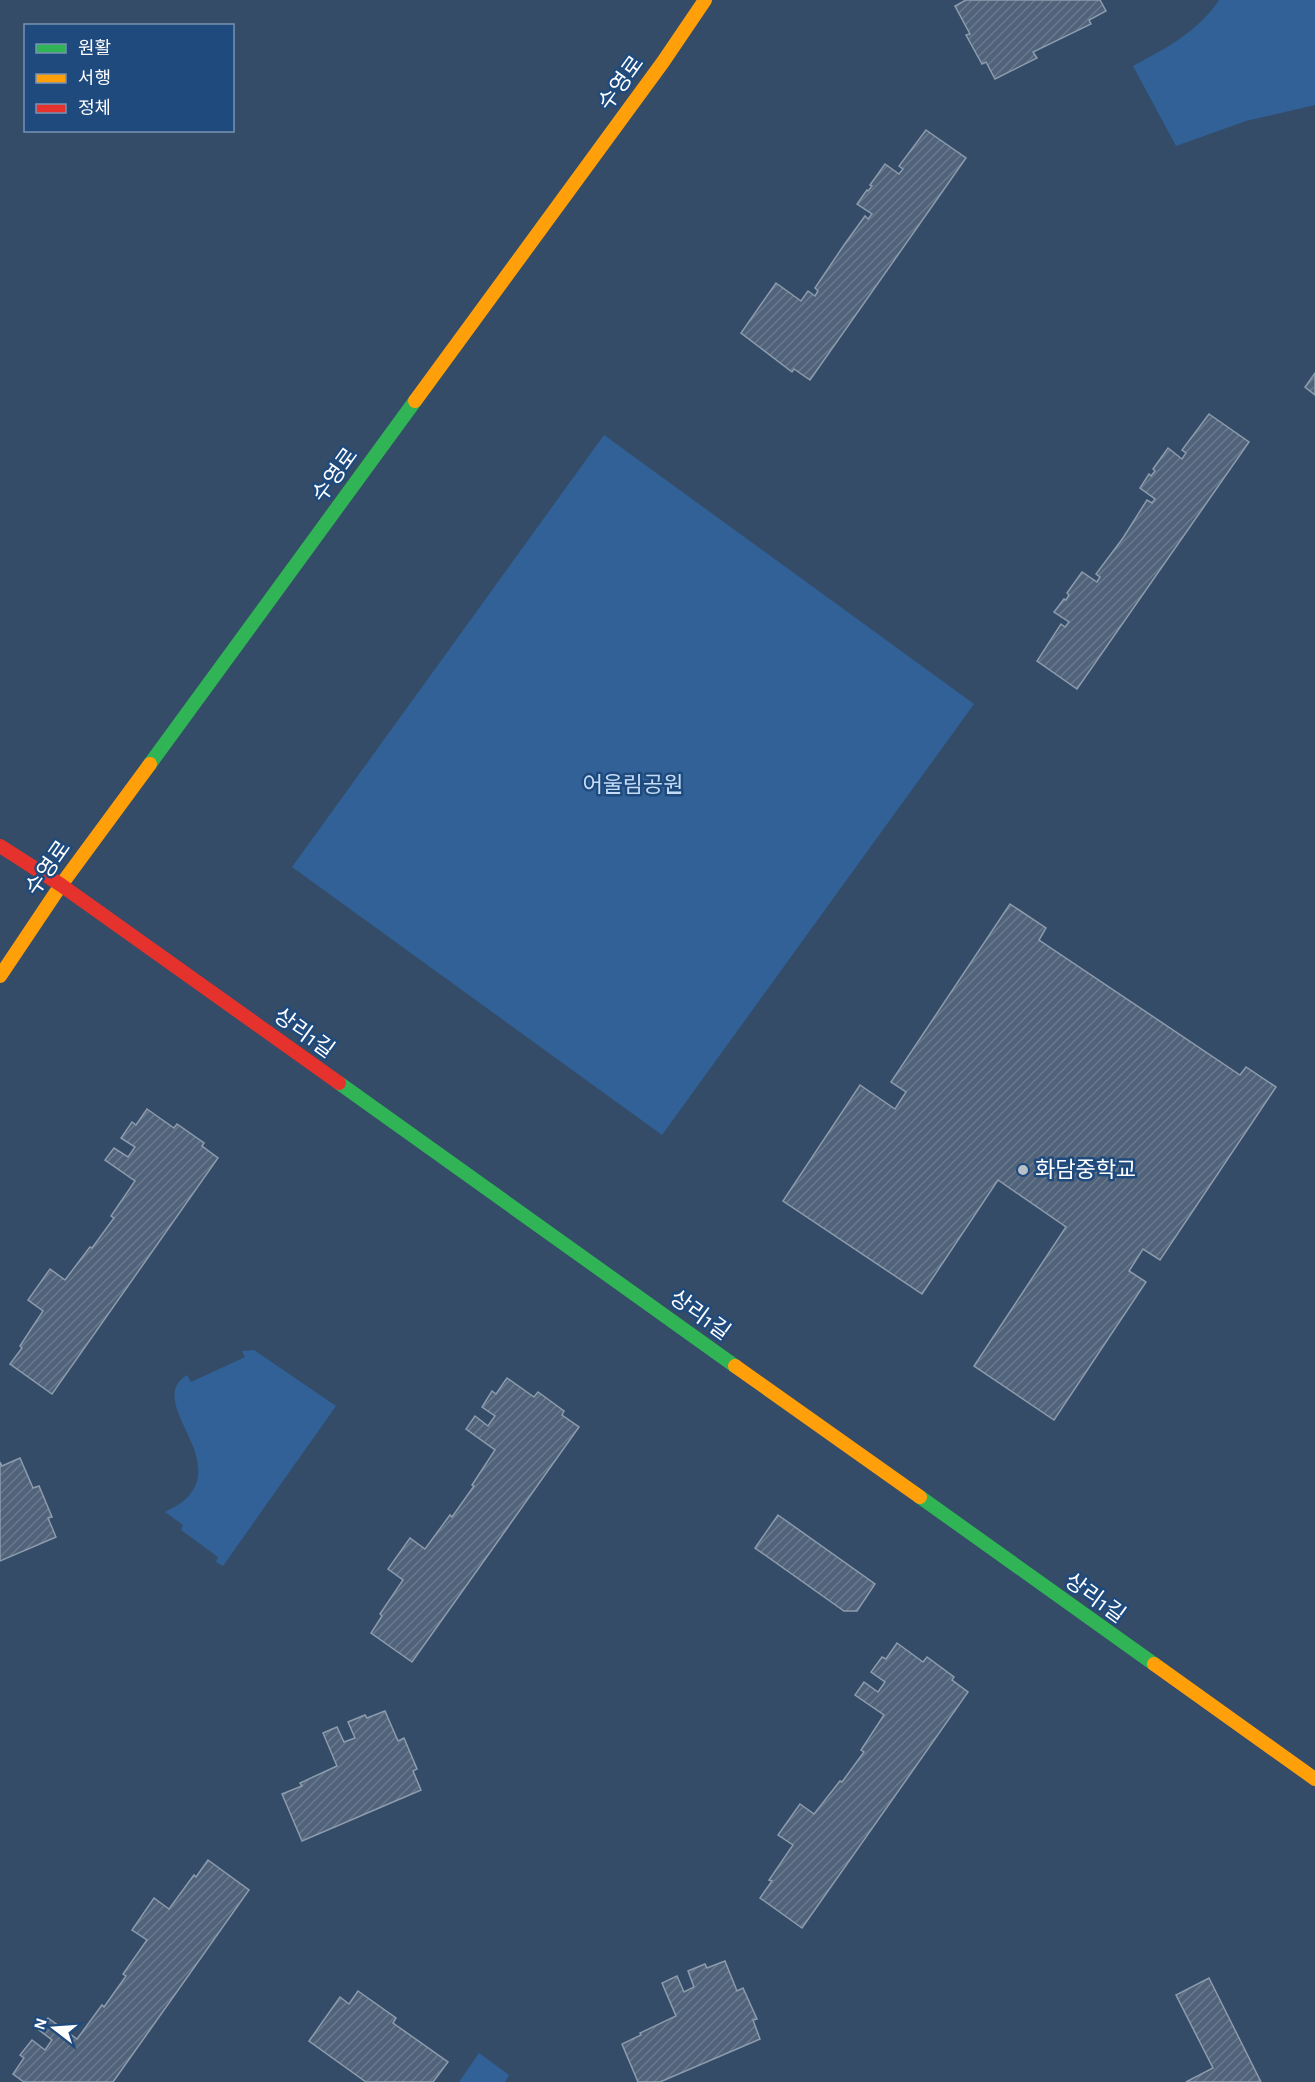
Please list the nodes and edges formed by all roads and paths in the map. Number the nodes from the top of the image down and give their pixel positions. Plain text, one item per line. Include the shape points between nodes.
1 (705, 0) edge
2 (0, 846) edge
3 (61, 885) junction
4 (0, 976) edge
5 (1315, 1779) edge

1 - 3 street, 수영로
2 - 3 street, 상리1길
3 - 4 street, 수영로
3 - 5 street, 상리1길

